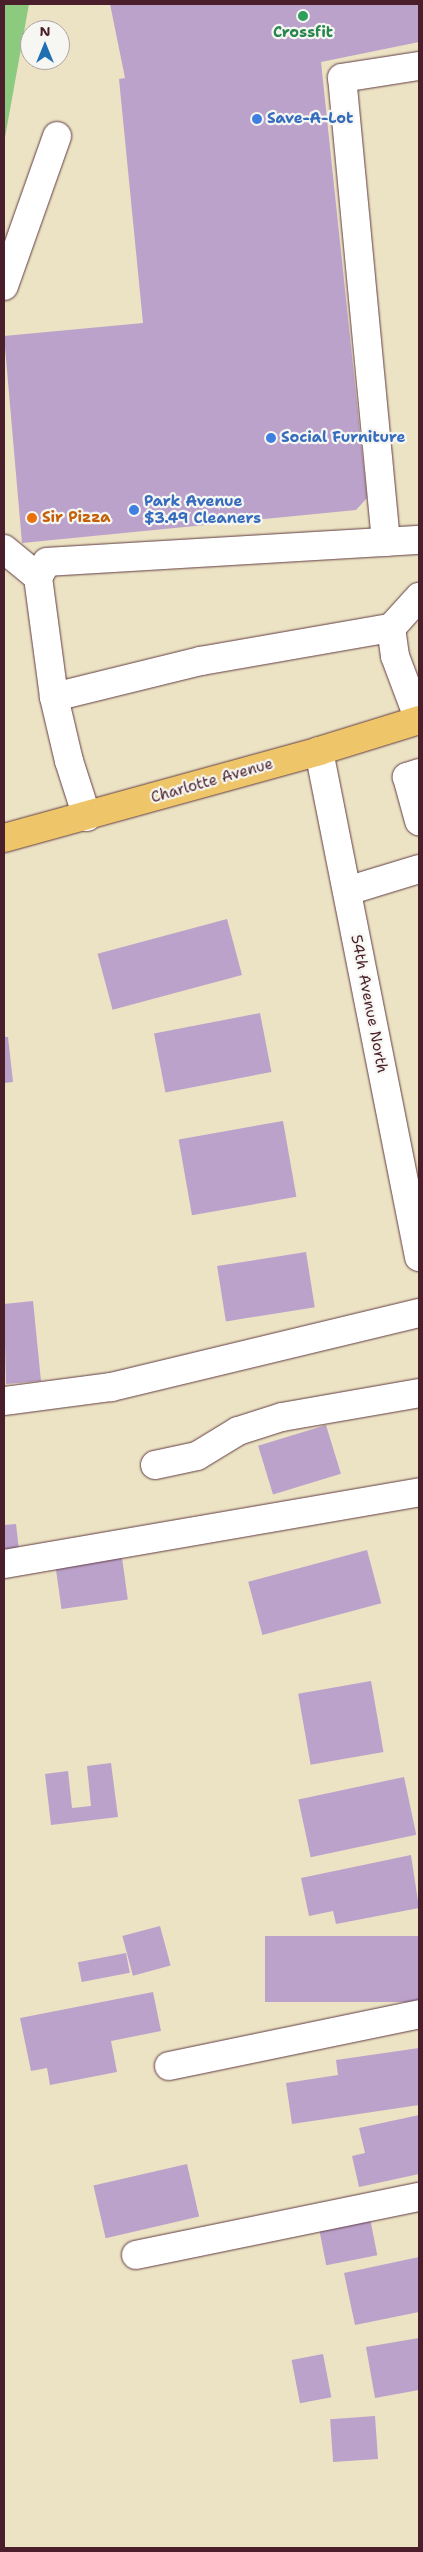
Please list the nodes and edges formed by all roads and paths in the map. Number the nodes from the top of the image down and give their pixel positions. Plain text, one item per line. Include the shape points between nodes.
1 (419, 66) edge
2 (57, 136) dead end
3 (4, 286) edge
4 (419, 540) edge
5 (386, 542) junction
6 (4, 548) edge
7 (38, 577) junction
8 (419, 597) edge
9 (392, 628) junction
10 (54, 697) junction
11 (419, 720) edge
12 (319, 751) junction
13 (419, 773) edge
14 (87, 816) junction
15 (419, 820) edge
16 (4, 838) edge
17 (419, 869) edge
18 (347, 891) junction
19 (419, 1257) edge
20 (419, 1313) edge
21 (419, 1393) edge
22 (4, 1401) edge
23 (155, 1465) dead end
24 (419, 1492) edge
25 (4, 1564) edge
26 (419, 2014) edge
27 (169, 2066) dead end
28 (419, 2197) edge
29 (136, 2255) dead end

1 - 5 street via 342,78
2 - 3 street
4 - 5 street
5 - 7 street via 62,560 47,562
6 - 7 street
7 - 10 street
8 - 9 street
9 - 10 street via 201,661
9 - 11 street via 395,656
10 - 14 street via 69,761
11 - 12 main road, Charlotte Avenue
12 - 14 main road, Charlotte Avenue
12 - 18 street, 54th Avenue North
13 - 15 street via 407,777
14 - 16 main road, Charlotte Avenue
17 - 18 street
18 - 19 street, 54th Avenue North
20 - 22 street via 112,1387
21 - 23 street via 282,1417 238,1431 197,1456
24 - 25 street
26 - 27 street
28 - 29 street

